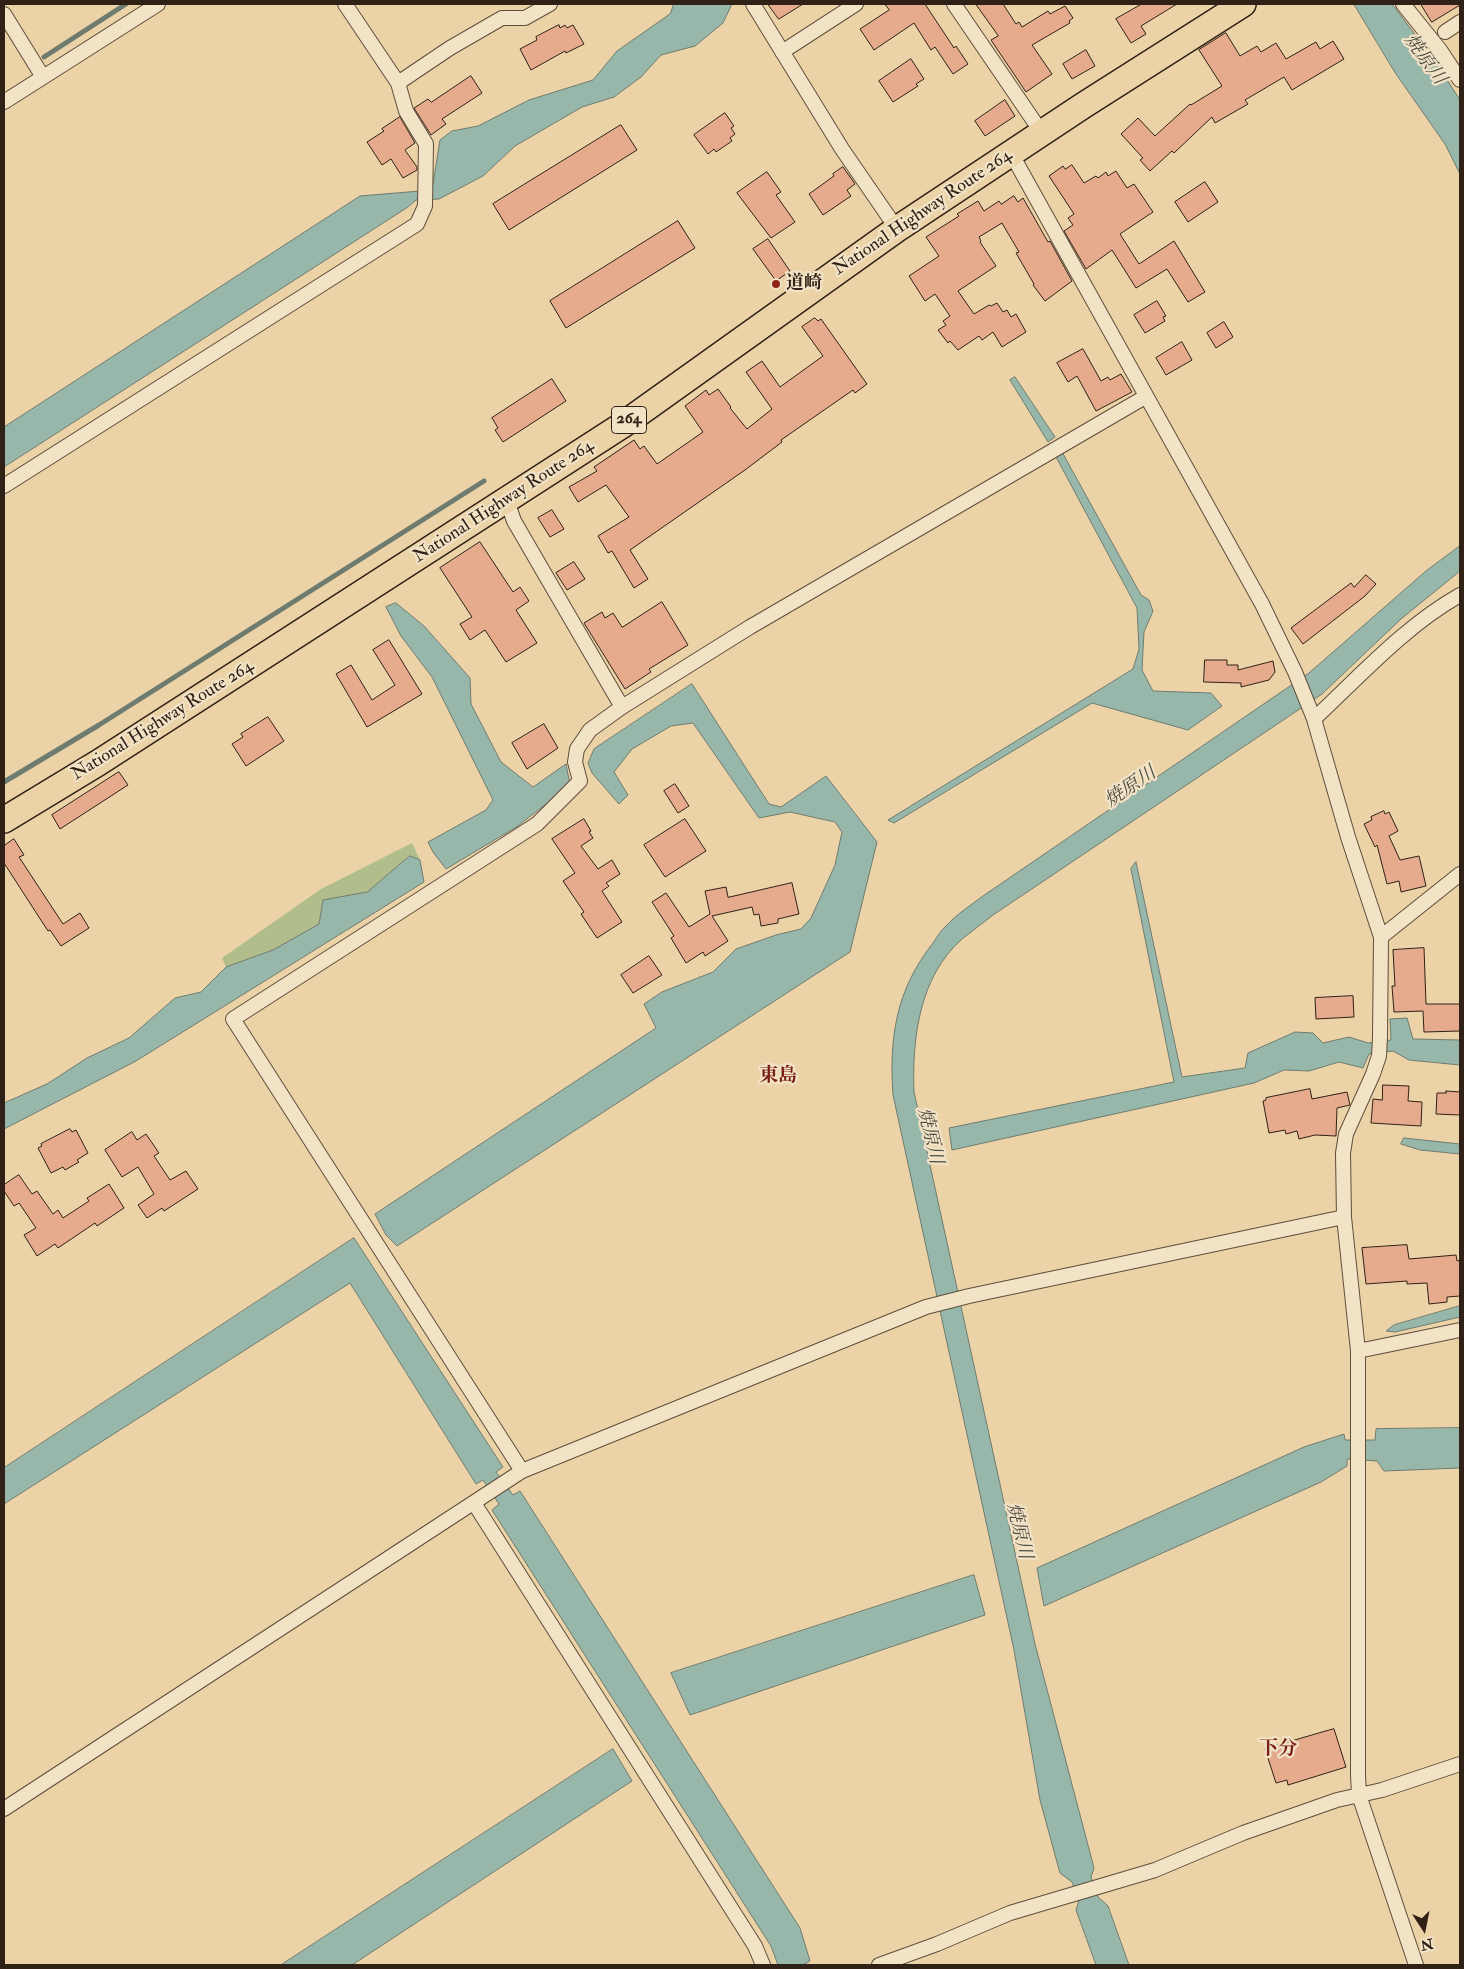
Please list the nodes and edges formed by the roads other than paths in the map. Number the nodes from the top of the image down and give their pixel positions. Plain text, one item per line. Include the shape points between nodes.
1 (158, 4) edge
2 (345, 4) edge
3 (550, 4) edge
4 (753, 4) edge
5 (856, 4) edge
6 (954, 4) edge
7 (1243, 4) edge
8 (1403, 4) edge
9 (4, 14) edge
10 (1460, 22) edge
11 (1445, 32) dead end
12 (782, 52) junction
13 (44, 77) junction
14 (1460, 80) edge
15 (398, 83) junction
16 (4, 102) edge
17 (1042, 133) junction
18 (1011, 153) junction
19 (897, 229) junction
20 (1146, 397) junction
21 (4, 486) edge
22 (507, 501) junction
23 (1460, 595) edge
24 (622, 707) junction
25 (1314, 719) junction
26 (4, 820) edge
27 (1460, 874) edge
28 (1381, 937) junction
29 (1344, 1216) junction
30 (1460, 1330) edge
31 (1358, 1351) junction
32 (522, 1471) junction
33 (474, 1503) junction
34 (1460, 1764) edge
35 (1359, 1795) junction
36 (4, 1809) edge
37 (762, 1965) edge
38 (879, 1965) edge
39 (1416, 1965) edge

1 - 13 street
2 - 15 street
3 - 15 street via 525,18 502,18
4 - 12 street
5 - 12 street
6 - 17 street
7 - 17 highway, National Highway Route 264 / 264
8 - 14 street
9 - 13 street
10 - 11 street
12 - 19 street via 842,149
13 - 16 street
15 - 21 street via 406,112 426,144 425,206 417,224
17 - 18 highway, National Highway Route 264 / 264
18 - 19 highway, National Highway Route 264 / 264
18 - 20 street
19 - 22 highway, National Highway Route 264 / 264 via 621,426
20 - 24 street via 750,627
20 - 25 street via 1262,604
22 - 24 street via 514,521
22 - 26 highway, National Highway Route 264 / 264
23 - 25 street via 1400,639
24 - 32 street via 590,730 577,749 580,781 537,824 233,1019
25 - 28 street
27 - 28 street
28 - 29 street via 1379,1056 1346,1134 1343,1153
29 - 31 street
29 - 32 street via 926,1307
30 - 31 street
31 - 35 street
32 - 33 street
33 - 36 street
33 - 37 street via 755,1946
34 - 35 street
35 - 38 street via 1243,1833 1156,1870 1010,1913
35 - 39 street

